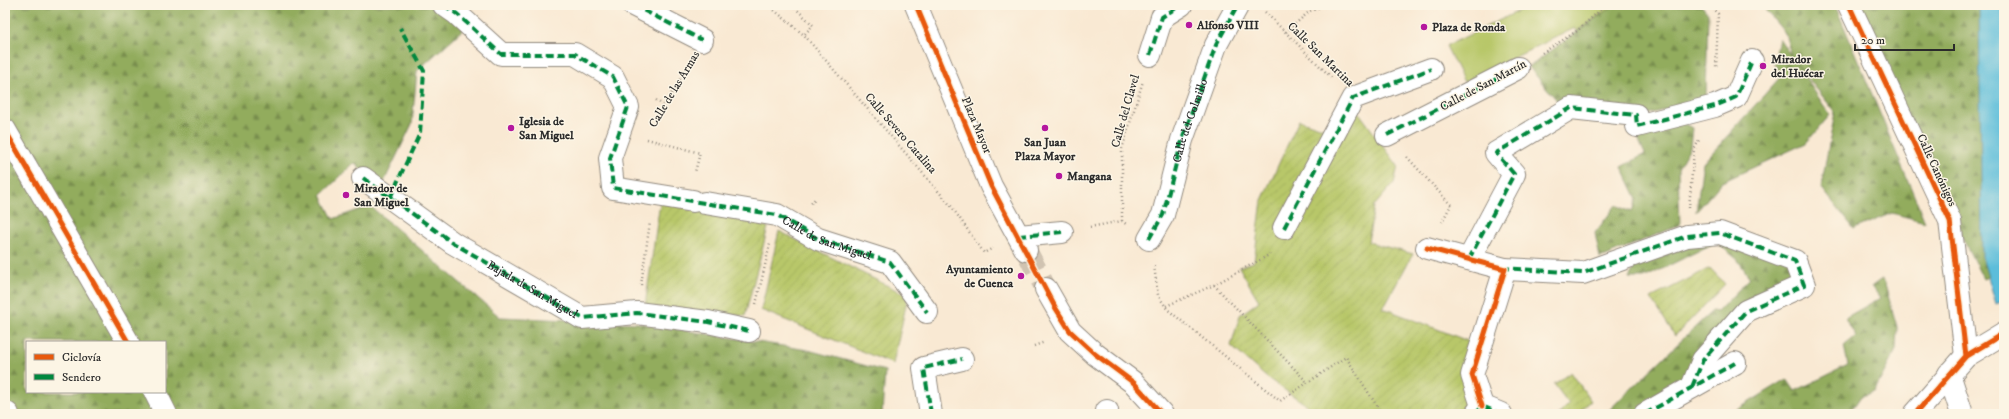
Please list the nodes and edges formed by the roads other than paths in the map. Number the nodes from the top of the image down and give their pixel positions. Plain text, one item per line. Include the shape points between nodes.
1 (444, 5) edge
2 (633, 5) edge
3 (916, 5) edge
4 (1181, 5) edge
5 (1238, 5) edge
6 (1849, 5) edge
7 (702, 40) road end
8 (1150, 55) road end
9 (1752, 61) dead end
10 (1518, 68) road end
11 (1431, 69) dead end
12 (5, 130) edge
13 (1387, 135) road end
14 (363, 178) dead end
15 (1284, 228) dead end
16 (1062, 232) road end
17 (1149, 239) road end
18 (1427, 248) road end
19 (1469, 259) junction
20 (1505, 269) junction
21 (1046, 289) tunnel mouth
22 (927, 312) dead end
23 (749, 331) road end
24 (1999, 338) edge
25 (127, 341) edge
26 (1966, 356) junction
27 (962, 359) dead end
28 (1735, 363) dead end
29 (1949, 374) junction
30 (1692, 387) junction
31 (156, 393) edge
32 (5, 412) edge
33 (1486, 412) edge
34 (8, 414) edge
35 (166, 414) edge
36 (931, 414) edge
37 (1162, 414) edge
38 (1645, 414) edge
39 (1915, 414) edge
40 (1962, 414) edge

1 - 22 street, Calle de San Miguel via 501,54 575,54 613,77 628,107 610,158 613,188 777,216 818,239 890,262
2 - 7 street, Calle de las Armas
3 - 16 street, Plaza Mayor via 991,186 1022,243
4 - 8 street via 1162,17
5 - 17 street, Calle del Colmillo via 1216,44 1182,140 1163,215
6 - 26 street, Calle Canónigos via 1950,221
9 - 19 street via 1736,97 1715,106 1637,126 1636,115 1571,108 1496,153 1514,174
10 - 13 street, Calle de San Martín
11 - 15 street via 1353,98
12 - 25 street
14 - 23 street, Bajada de San Miguel via 453,243 582,318 637,313 708,322
18 - 19 street
19 - 20 street
20 - 30 street via 1583,274 1687,236 1720,233 1795,262 1804,286 1746,311 1703,360
20 - 33 street via 1472,375
21 - 37 street via 1070,331 1095,354 1134,383
24 - 26 street
26 - 29 street
27 - 36 street via 924,368
28 - 30 street
29 - 39 street
29 - 40 street
30 - 38 street
31 - 35 street
32 - 34 street

